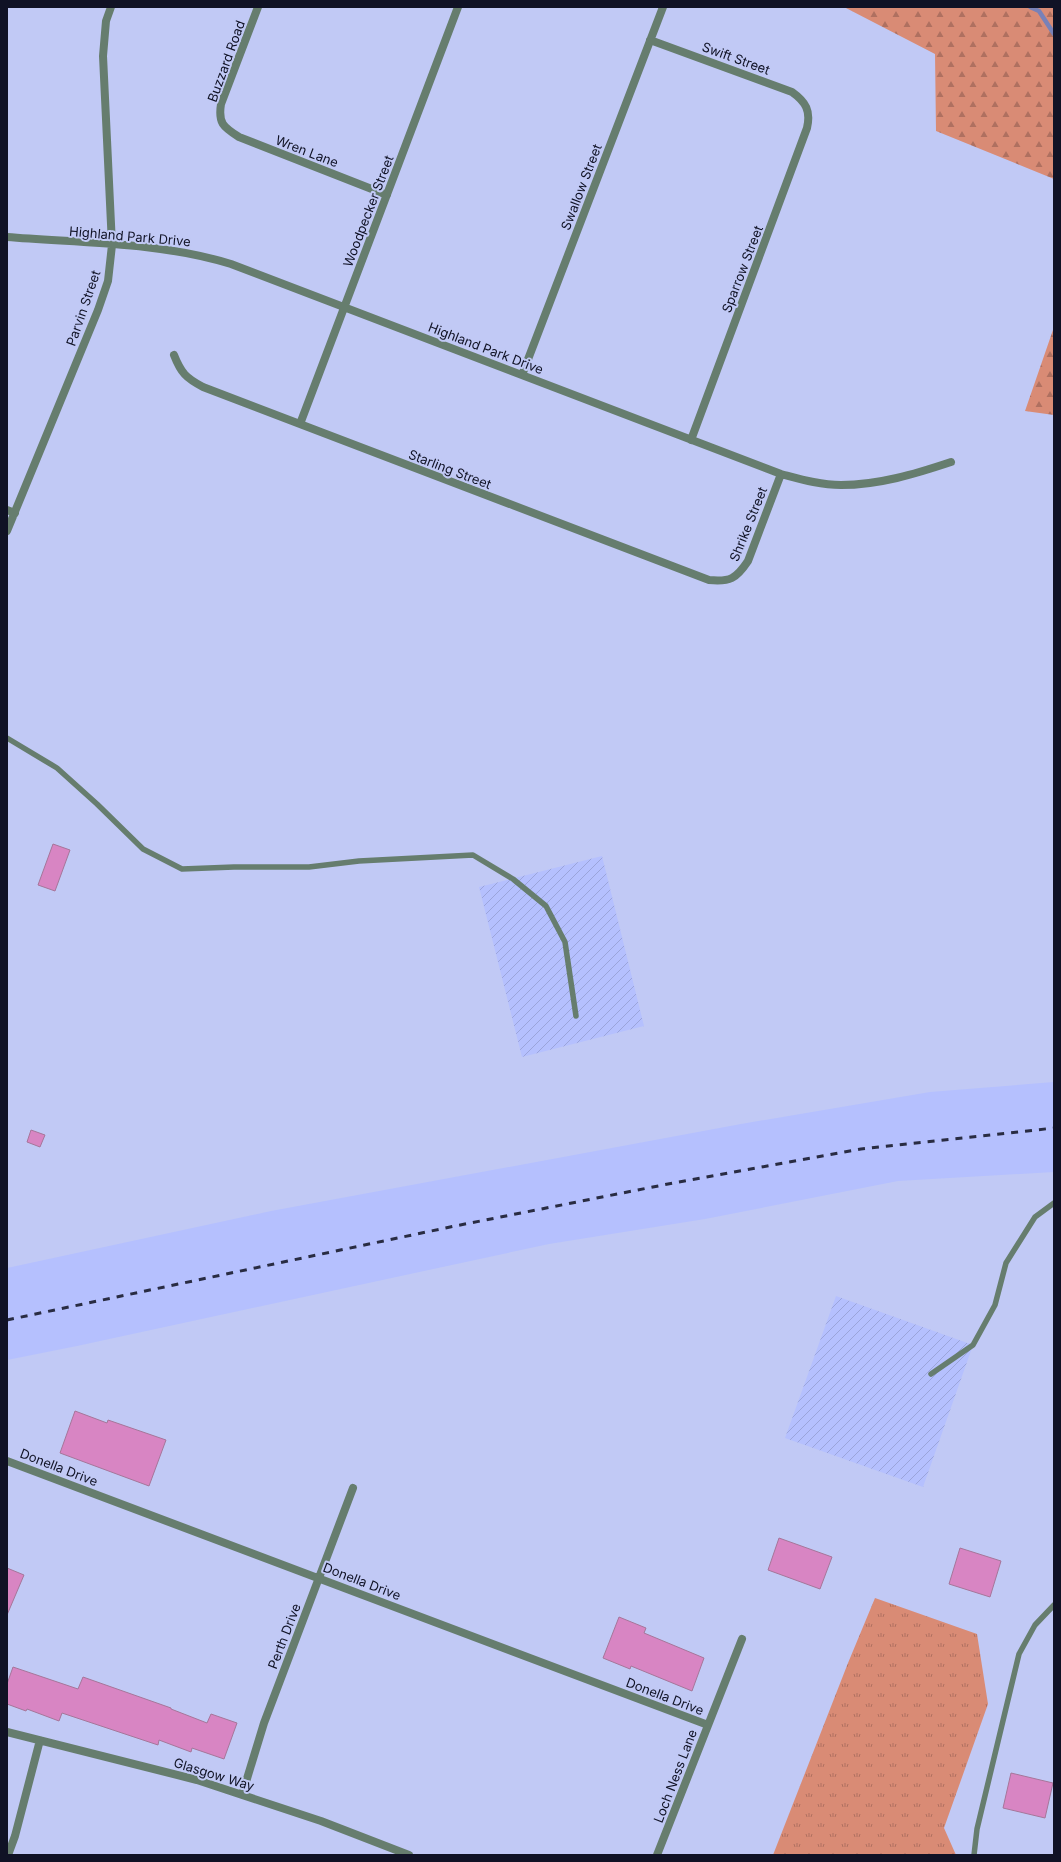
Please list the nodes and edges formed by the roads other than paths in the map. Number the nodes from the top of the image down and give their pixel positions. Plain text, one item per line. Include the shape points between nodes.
1 (111, 7) edge
2 (258, 7) edge
3 (458, 7) edge
4 (663, 7) edge
5 (650, 40) junction
6 (807, 107) joint
7 (222, 124) joint
8 (387, 195) junction
9 (7, 237) edge
10 (112, 245) junction
11 (345, 308) junction
12 (174, 355) dead end
13 (522, 375) junction
14 (300, 424) junction
15 (691, 440) junction
16 (951, 462) dead end
17 (781, 474) junction
18 (11, 511) edge
19 (7, 531) edge
20 (732, 579) joint
21 (7, 738) edge
22 (576, 1016) dead end
23 (1054, 1203) edge
24 (931, 1374) dead end
25 (7, 1461) edge
26 (353, 1488) dead end
27 (319, 1578) junction
28 (1054, 1605) edge
29 (742, 1639) dead end
30 (708, 1725) junction
31 (7, 1732) edge
32 (40, 1740) junction
33 (242, 1794) junction
34 (8, 1855) edge
35 (409, 1855) edge
36 (658, 1855) edge
37 (974, 1855) edge

1 - 10 street, Parvin Street via 106,21 103,56
2 - 7 street, Buzzard Road via 221,104
3 - 8 street, Woodpecker Street
4 - 5 street, Swallow Street
5 - 6 street, Swift Street via 792,92 802,99
5 - 13 street, Swallow Street
6 - 15 street, Sparrow Street via 810,116 808,128
7 - 8 street, Wren Lane via 239,137
8 - 11 street, Woodpecker Street
9 - 10 street, Highland Park Drive
10 - 11 street, Highland Park Drive via 200,254
10 - 18 street, Parvin Street via 108,281 98,310
11 - 13 street, Highland Park Drive
11 - 14 street, Woodpecker Street
12 - 14 street, Starling Street via 180,370 203,387
13 - 15 street, Highland Park Drive
14 - 20 street, Starling Street via 709,580
15 - 17 street, Highland Park Drive
16 - 17 street, Highland Park Drive via 909,476 872,484 840,486
17 - 20 street, Shrike Street via 748,561
18 - 19 street, Parvin Street
21 - 22 lane via 56,768 143,849 182,869 309,867 359,861 473,855 513,879 546,906 565,942
23 - 24 lane via 1035,1217 1006,1263 995,1305 973,1345
25 - 27 street, Donella Drive
26 - 27 street, Perth Drive
27 - 30 street, Donella Drive
27 - 33 street, Perth Drive via 264,1723
28 - 37 lane via 1035,1625 1019,1654 977,1829
29 - 30 street, Loch Ness Lane
30 - 36 street, Loch Ness Lane
31 - 32 street, Glasgow Way
32 - 33 street, Glasgow Way via 166,1771
32 - 34 street
33 - 35 street, Glasgow Way

